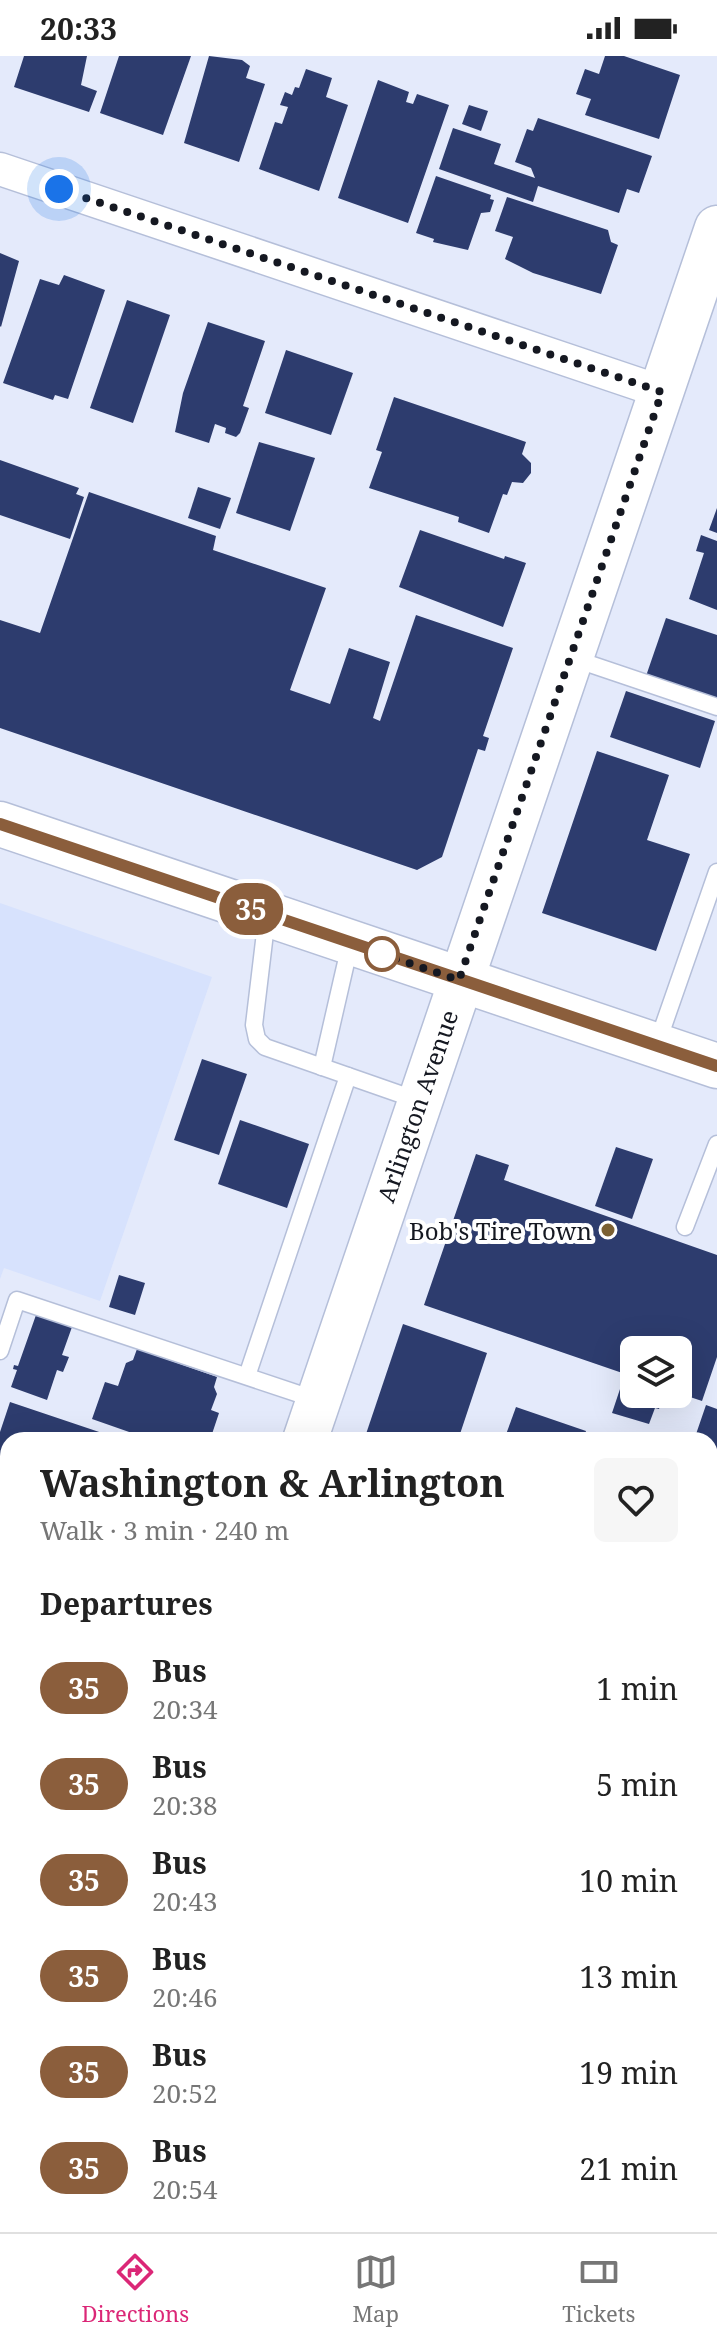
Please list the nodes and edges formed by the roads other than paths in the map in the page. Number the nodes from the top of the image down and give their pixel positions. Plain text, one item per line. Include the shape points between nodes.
1 (0, 169) edge
2 (717, 228) edge
3 (662, 392) junction
4 (570, 657) junction
5 (717, 707) edge
6 (0, 824) edge
7 (717, 872) edge
8 (268, 915) junction
9 (351, 943) junction
10 (459, 980) junction
11 (657, 1046) junction
12 (717, 1066) edge
13 (322, 1067) junction
14 (348, 1076) junction
15 (419, 1100) junction
16 (717, 1144) edge
17 (685, 1227) dead end
18 (0, 1351) edge
19 (247, 1376) junction
20 (312, 1420) edge

1 - 3 street
2 - 3 main road, Arlington Avenue
3 - 4 main road, Arlington Avenue
4 - 5 lane
4 - 10 main road, Arlington Avenue
6 - 8 main road
7 - 11 lane
8 - 9 main road
8 - 13 lane via 254,1025 257,1039 265,1047
9 - 10 main road
9 - 13 lane
10 - 11 main road
10 - 15 main road, Arlington Avenue
11 - 12 main road
13 - 14 lane
14 - 15 lane
14 - 19 lane
15 - 20 main road, Arlington Avenue
16 - 17 lane
18 - 19 lane via 17,1300
19 - 20 lane

